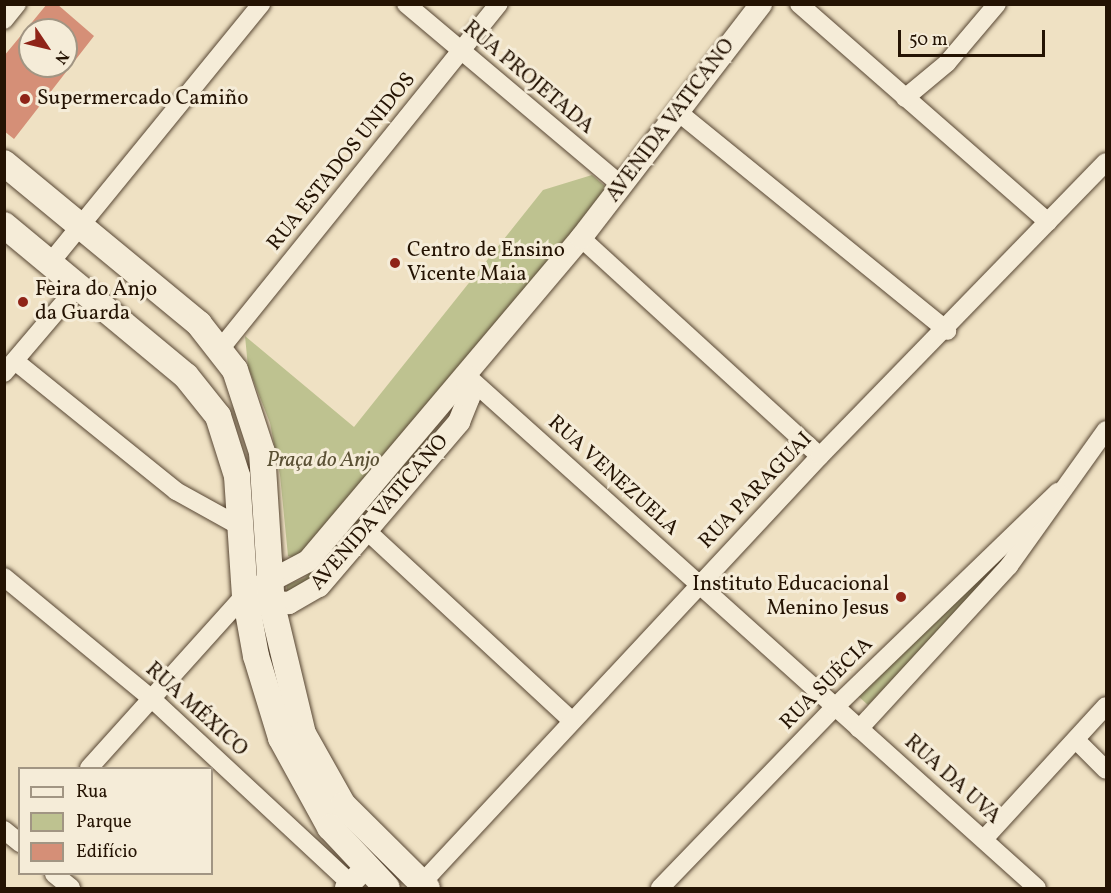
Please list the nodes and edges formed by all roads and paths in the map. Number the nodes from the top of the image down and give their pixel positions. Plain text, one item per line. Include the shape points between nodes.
1 (17, 4) edge
2 (261, 4) edge
3 (406, 4) edge
4 (499, 4) edge
5 (760, 4) edge
6 (799, 4) edge
7 (997, 4) edge
8 (4, 20) edge
9 (461, 51) junction
10 (905, 98) junction
11 (678, 112) junction
12 (1107, 162) edge
13 (4, 163) edge
14 (622, 186) junction
15 (1048, 222) junction
16 (4, 225) edge
17 (81, 226) junction
18 (582, 238) junction
19 (50, 263) junction
20 (78, 286) junction
21 (947, 331) junction
22 (221, 348) junction
23 (10, 367) edge
24 (467, 376) junction
25 (1107, 430) edge
26 (820, 456) junction
27 (1058, 492) junction
28 (241, 527) junction
29 (367, 531) junction
30 (4, 577) edge
31 (699, 583) junction
32 (271, 593) junction
33 (245, 596) junction
34 (151, 698) junction
35 (1107, 706) edge
36 (835, 707) junction
37 (571, 720) junction
38 (859, 729) junction
39 (1076, 740) junction
40 (90, 767) edge
41 (1107, 770) edge
42 (4, 830) edge
43 (984, 839) junction
44 (18, 841) edge
45 (56, 875) edge
46 (354, 880) edge
47 (424, 886) edge
48 (71, 888) edge
49 (387, 888) edge
50 (660, 888) edge
51 (1037, 888) edge

1 - 8 street
2 - 17 street
3 - 9 street, RUA PROJETADA
4 - 9 street, RUA ESTADOS UNIDOS
5 - 11 street, AVENIDA VATICANO
6 - 10 street
7 - 10 street via 947,63
9 - 14 street, RUA PROJETADA
9 - 22 street, RUA ESTADOS UNIDOS
10 - 15 street
11 - 14 street, AVENIDA VATICANO
11 - 21 street
12 - 15 street, RUA PARAGUAI
13 - 17 main road
14 - 18 street, AVENIDA VATICANO
15 - 21 street, RUA PARAGUAI
16 - 19 main road
17 - 19 street
17 - 22 main road
18 - 24 street, AVENIDA VATICANO
18 - 26 street
19 - 20 main road
20 - 23 street
20 - 28 main road via 203,393 231,446
21 - 26 street, RUA PARAGUAI
22 - 32 main road via 246,395 262,452
23 - 28 street via 176,491
24 - 29 street, AVENIDA VATICANO via 469,397 459,422
24 - 31 street, RUA VENEZUELA
24 - 32 street, AVENIDA VATICANO via 308,561
25 - 27 street, RUA SUÉCIA
26 - 31 street, RUA PARAGUAI
27 - 36 street, RUA SUÉCIA
27 - 38 street, RUA SUÉCIA via 1009,566
28 - 33 main road
29 - 32 street, AVENIDA VATICANO via 304,598
29 - 37 street
30 - 34 street, RUA MÉXICO
31 - 36 street, RUA VENEZUELA
31 - 37 street, RUA PARAGUAI
32 - 33 street, AVENIDA VATICANO
32 - 47 main road via 289,696 321,770 351,814
33 - 34 street
33 - 46 main road via 281,738
34 - 40 street
34 - 46 street, RUA MÉXICO
35 - 39 street
36 - 38 street, RUA DA UVA
36 - 50 street, RUA SUÉCIA
37 - 47 street, RUA PARAGUAI
38 - 43 street, RUA DA UVA
39 - 41 street
39 - 43 street
42 - 44 street
43 - 51 street, RUA DA UVA
45 - 48 street
46 - 49 main road

